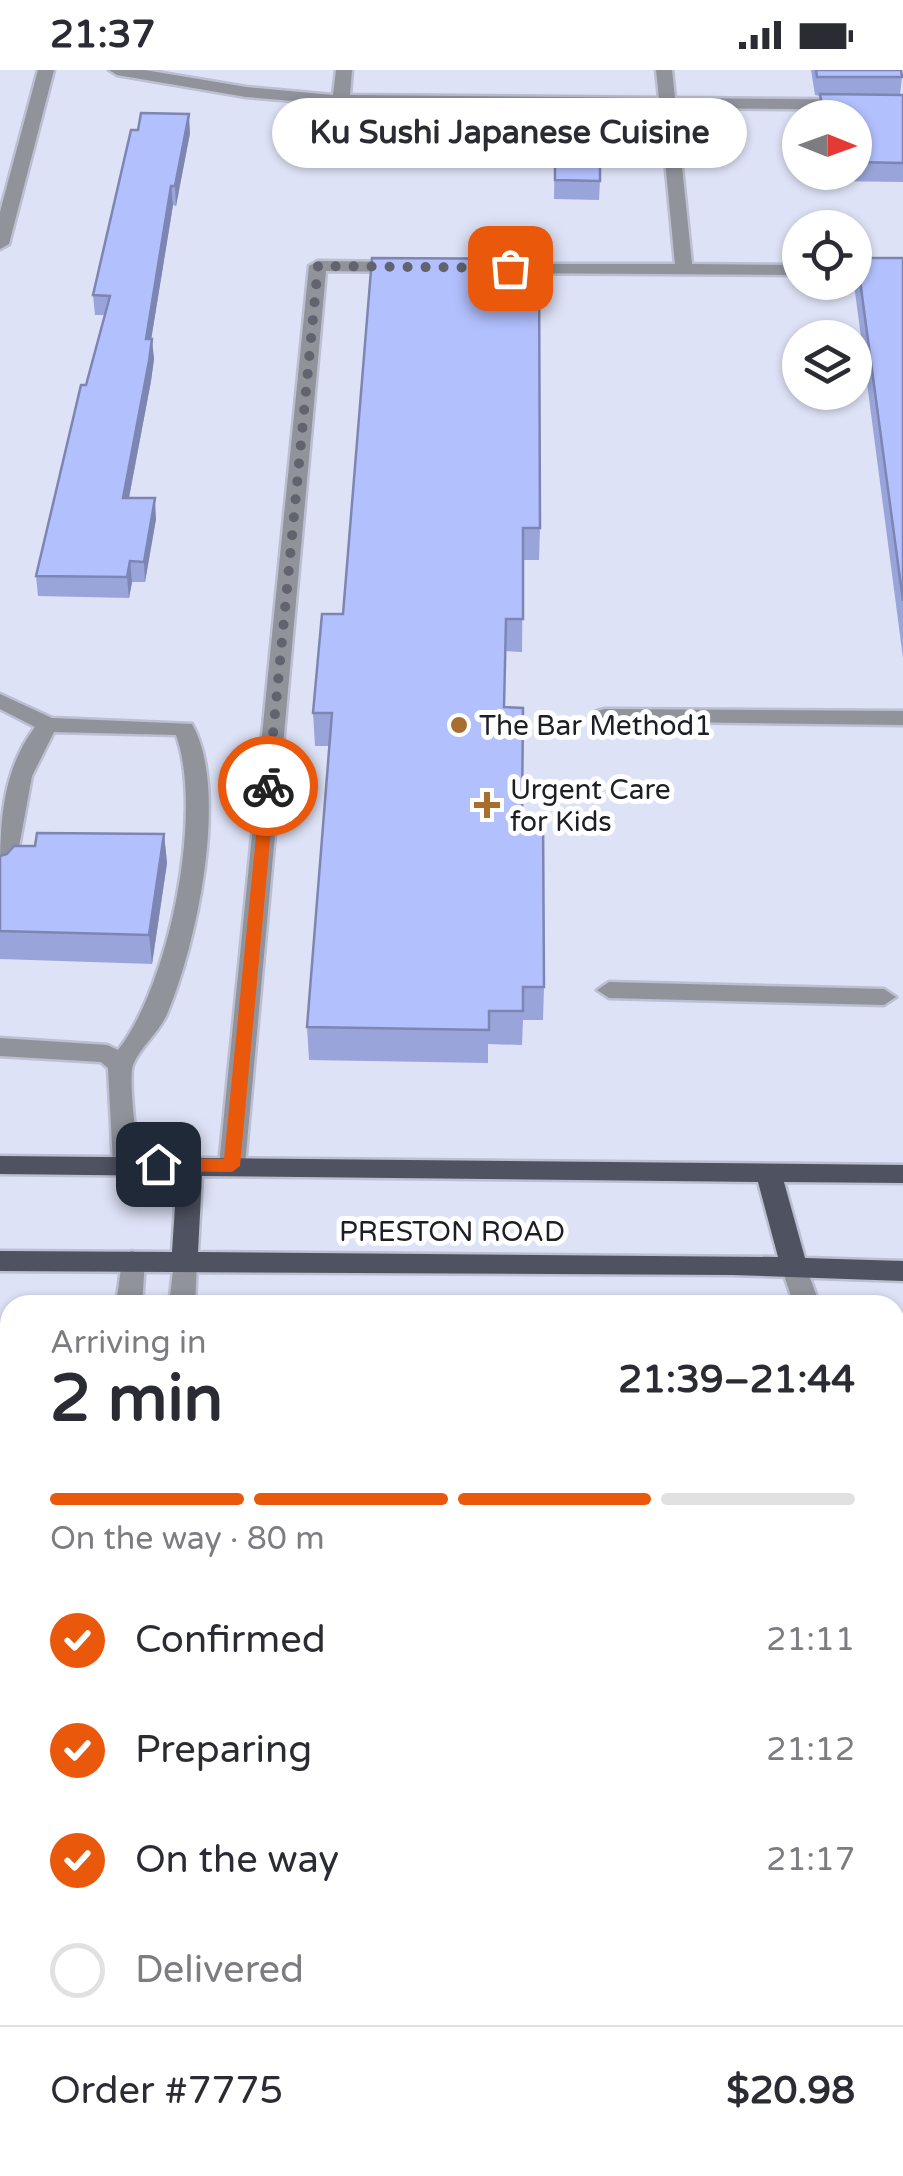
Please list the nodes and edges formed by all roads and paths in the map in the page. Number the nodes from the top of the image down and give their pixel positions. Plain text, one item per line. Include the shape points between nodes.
1 (46, 70) edge
2 (118, 70) edge
3 (344, 70) edge
4 (664, 70) edge
5 (341, 100) junction
6 (668, 104) junction
7 (903, 105) edge
8 (0, 244) edge
9 (433, 267) edge
10 (491, 268) edge
11 (684, 269) junction
12 (782, 270) edge
13 (0, 701) edge
14 (605, 716) dead end
15 (903, 718) edge
16 (48, 725) junction
17 (2, 874) edge
18 (610, 990) dead end
19 (884, 997) dead end
20 (0, 1047) edge
21 (120, 1065) junction
22 (126, 1164) junction
23 (0, 1165) edge
24 (190, 1165) junction
25 (232, 1166) junction
26 (768, 1170) junction
27 (903, 1174) edge
28 (132, 1261) junction
29 (184, 1261) junction
30 (0, 1262) edge
31 (794, 1266) junction
32 (903, 1272) edge
33 (130, 1295) edge
34 (182, 1295) edge
35 (804, 1295) edge

1 - 8 street
2 - 5 street via 229,90
3 - 5 street
4 - 6 street
5 - 6 street
6 - 7 street
6 - 11 street
9 - 25 street via 318,266
10 - 11 street
11 - 12 street
13 - 16 street
14 - 15 street
16 - 17 street via 34,740 18,784
16 - 21 street via 184,729 194,745 194,836 178,948 154,1016
18 - 19 street
20 - 21 street via 107,1054
21 - 22 street
22 - 23 main road
22 - 24 main road
24 - 25 main road
24 - 29 main road
25 - 26 main road
26 - 27 main road
26 - 31 main road
28 - 29 main road, PRESTON ROAD
28 - 30 main road, PRESTON ROAD
28 - 33 street
29 - 31 main road, PRESTON ROAD
29 - 34 street
31 - 32 main road, PRESTON ROAD
31 - 35 street

